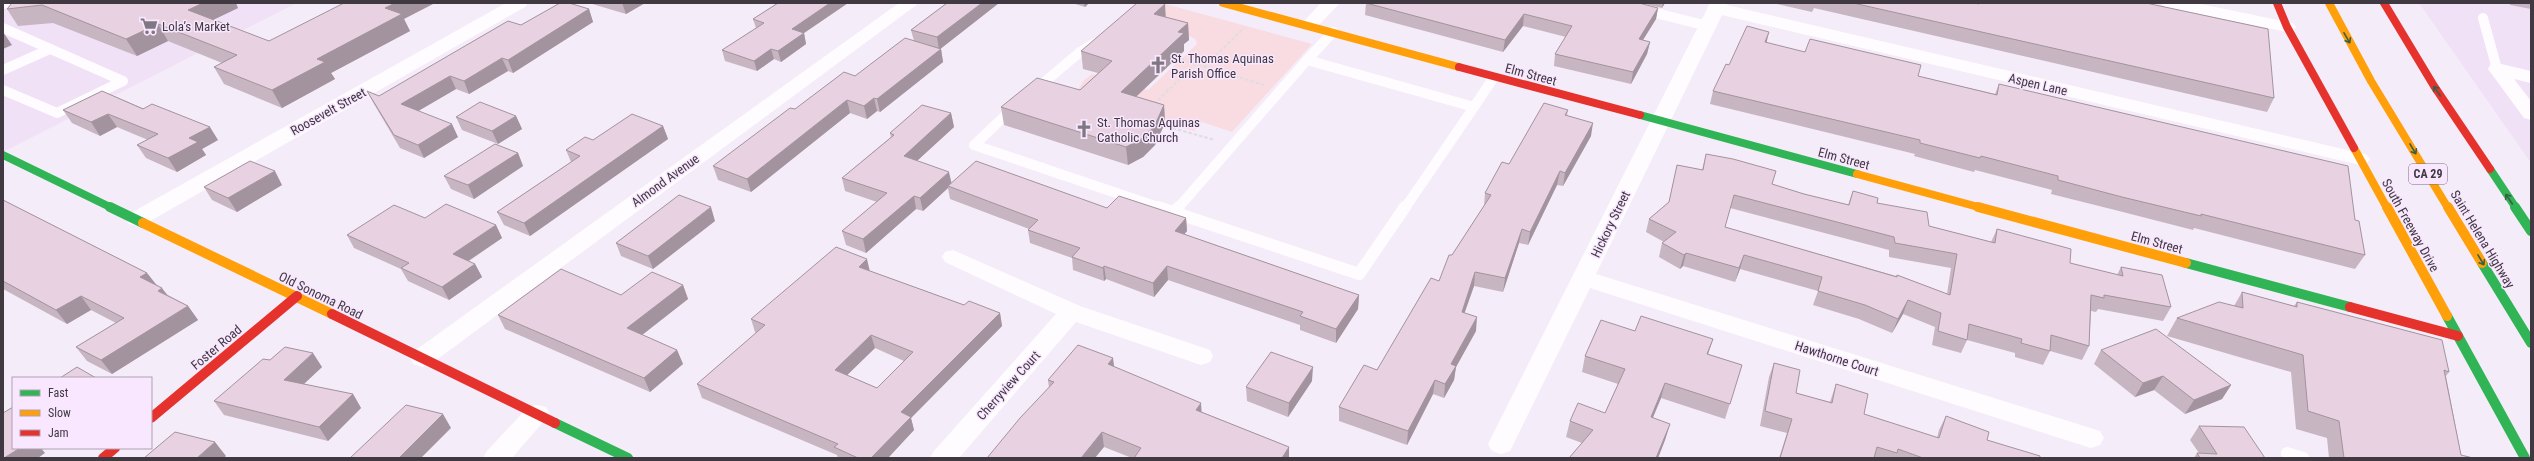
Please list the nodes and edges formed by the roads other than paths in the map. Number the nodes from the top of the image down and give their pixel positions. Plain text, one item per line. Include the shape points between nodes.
1 (520, 3) edge
2 (910, 3) edge
3 (1223, 3) edge
4 (1331, 3) edge
5 (1616, 3) edge
6 (2170, 3) edge
7 (2277, 3) edge
8 (2329, 3) edge
9 (2384, 3) edge
10 (1714, 12) edge
11 (2483, 18) dead end
12 (1309, 25) junction
13 (2287, 27) junction
14 (3, 28) edge
15 (1332, 32) junction
16 (1105, 35) edge
17 (50, 49) junction
18 (1307, 60) junction
19 (3, 70) edge
20 (2498, 70) junction
21 (1494, 77) junction
22 (2531, 77) edge
23 (3, 90) edge
24 (1474, 107) junction
25 (2531, 114) edge
26 (1660, 122) junction
27 (3, 155) edge
28 (2360, 159) junction
29 (1174, 212) junction
30 (137, 219) junction
31 (2531, 232) edge
32 (952, 257) dead end
33 (1583, 278) junction
34 (297, 296) junction
35 (1072, 312) junction
36 (2458, 336) junction
37 (2531, 343) edge
38 (1202, 356) dead end
39 (422, 358) junction
40 (537, 414) junction
41 (152, 417) edge
42 (2091, 438) dead end
43 (1501, 444) dead end
44 (114, 449) edge
45 (2287, 453) dead end
46 (103, 458) edge
47 (496, 458) edge
48 (628, 458) edge
49 (943, 458) edge
50 (2303, 458) edge
51 (2526, 458) edge

1 - 30 street, Roosevelt Street
2 - 39 street, Almond Avenue
3 - 12 main road, Elm Street
4 - 12 street
5 - 10 lane
6 - 13 street
7 - 13 main road, South Freeway Drive
8 -> 37 main road, Saint Helena Highway / CA 29 via 2371,81
31 -> 9 main road via 2434,86
10 - 26 street, Hickory Street
10 - 28 street, Aspen Lane
11 - 20 lane
12 - 15 main road, Elm Street
13 - 28 main road, South Freeway Drive
14 - 17 lane
15 - 18 lane
15 - 21 main road, Elm Street
16 - 29 lane via 1080,52 974,145
17 - 19 lane
17 - 23 lane via 123,81 57,113
18 - 24 lane
18 - 29 lane
20 - 22 street
20 - 25 street
21 - 24 lane
21 - 26 main road, Elm Street
24 - 29 lane via 1359,274
26 - 33 street, Hickory Street
26 - 36 main road, Elm Street
27 - 30 main road, Old Sonoma Road
28 - 36 main road, South Freeway Drive
30 - 34 main road, Old Sonoma Road
32 - 35 street
33 - 42 street, Hawthorne Court
33 - 43 street, Hickory Street
34 - 39 main road, Old Sonoma Road
34 - 41 main road, Foster Road
35 - 38 street
35 - 49 street, Cherryview Court
36 - 51 main road, South Freeway Drive
39 - 40 main road, Old Sonoma Road
40 - 47 street
40 - 48 main road, Old Sonoma Road
44 - 46 main road
45 - 50 lane

